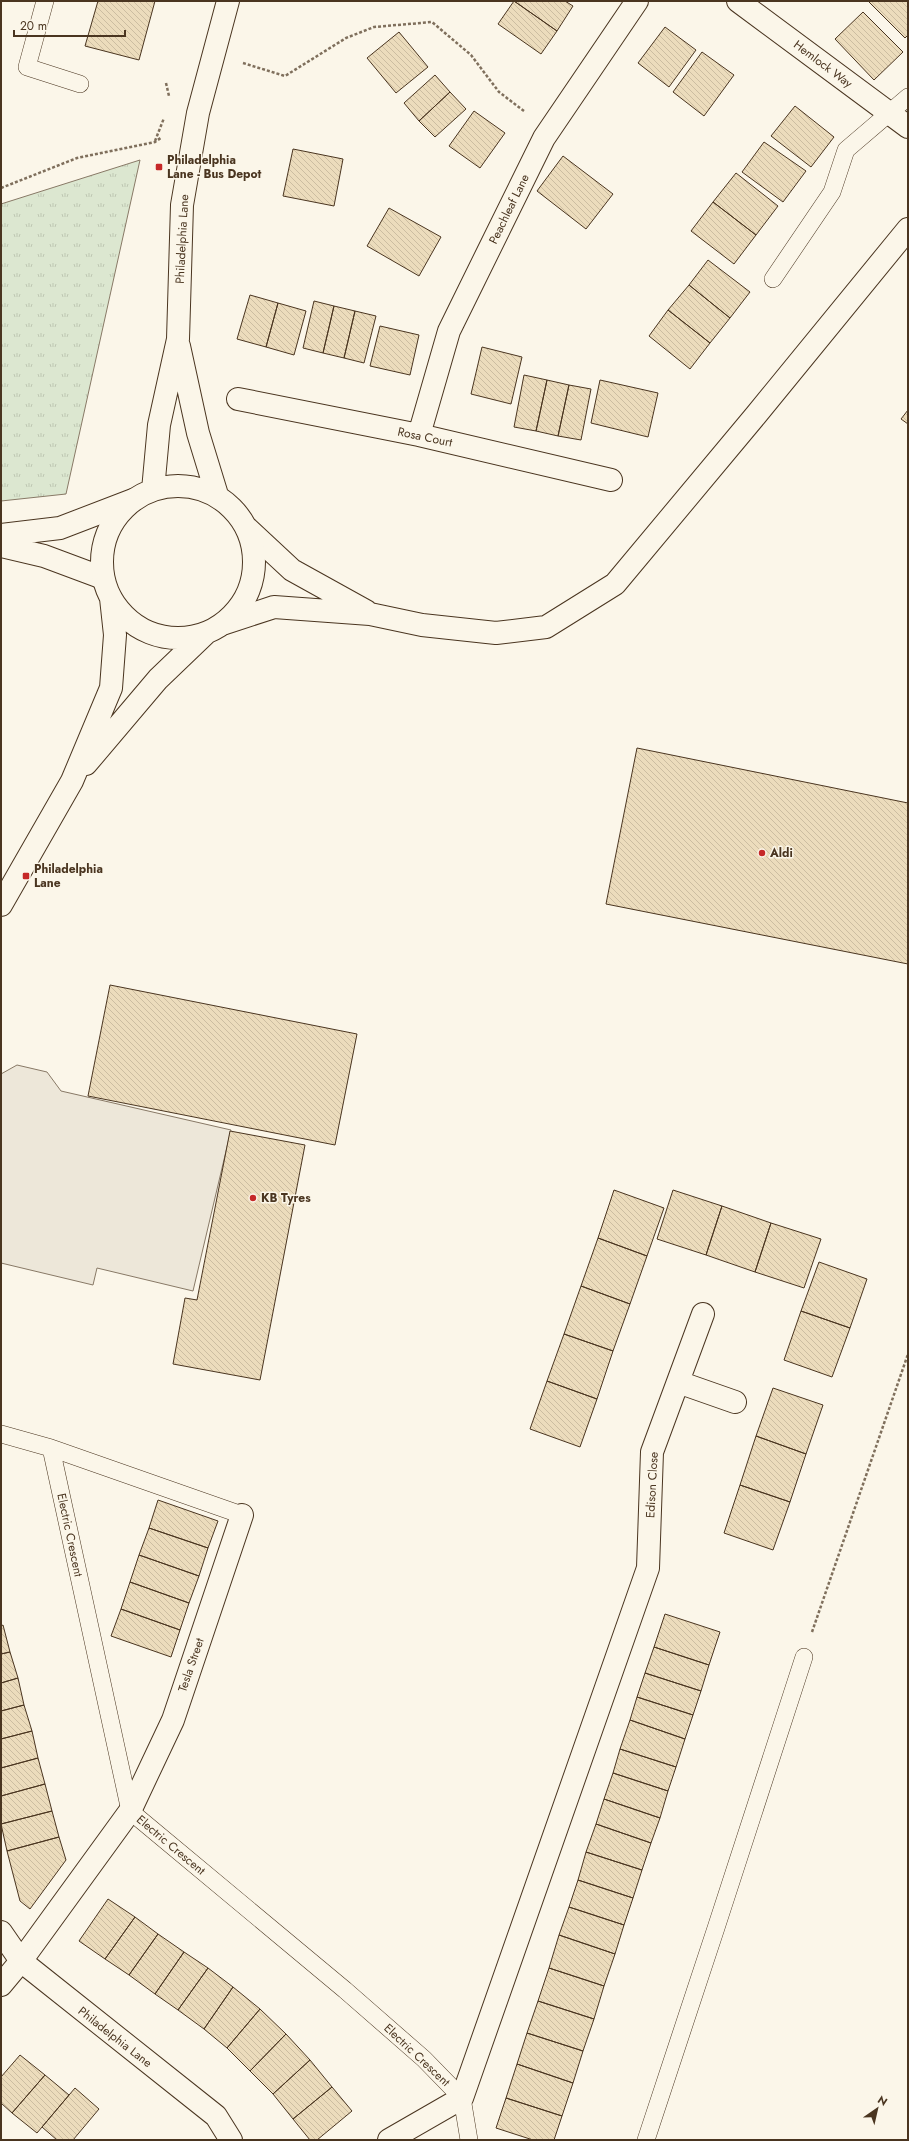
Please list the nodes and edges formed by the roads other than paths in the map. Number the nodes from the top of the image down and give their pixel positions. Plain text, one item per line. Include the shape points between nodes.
1 (45, 1) edge
2 (228, 1) edge
3 (637, 1) edge
4 (738, 1) edge
5 (80, 84) dead end
6 (908, 97) edge
7 (888, 112) junction
8 (908, 127) edge
9 (908, 229) edge
10 (773, 279) dead end
11 (178, 339) junction
12 (238, 399) dead end
13 (419, 435) junction
14 (611, 480) dead end
15 (153, 490) junction
16 (217, 496) junction
17 (133, 500) junction
18 (248, 529) junction
19 (1, 535) edge
20 (1, 546) edge
21 (103, 578) junction
22 (111, 598) junction
23 (370, 614) junction
24 (225, 623) junction
25 (206, 633) junction
26 (72, 781) junction
27 (1, 905) edge
28 (703, 1314) dead end
29 (678, 1382) junction
30 (735, 1402) dead end
31 (1, 1434) edge
32 (51, 1448) junction
33 (242, 1515) joint
34 (804, 1657) road end
35 (130, 1811) junction
36 (1, 1932) edge
37 (21, 1961) junction
38 (1, 1985) edge
39 (462, 2098) junction
40 (231, 2140) edge
41 (389, 2140) edge
42 (469, 2140) edge
43 (646, 2140) edge

1 - 5 lane via 27,67
2 - 11 street, Philadelphia Lane via 198,113 182,205
3 - 13 street, Peachleaf Lane via 550,130 449,330
4 - 7 street, Hemlock Way
6 - 7 lane
7 - 8 street, Hemlock Way
7 - 10 lane via 846,150 832,192
9 - 23 street via 615,584 546,627 496,633 422,625
11 - 15 street, Philadelphia Lane via 159,425
11 - 16 street, Philadelphia Lane via 198,433
12 - 13 street, Rosa Court
13 - 14 street, Rosa Court
15 - 16 street via 174,486 196,488
15 - 17 street
16 - 18 street via 229,505
17 - 19 street via 60,528
17 - 21 street via 117,515 107,534 102,555
18 - 23 street via 292,570
18 - 24 street via 255,560 254,576 240,607
20 - 21 street via 44,556
21 - 22 street
22 - 25 street via 124,616 142,629 162,637 184,638
22 - 26 street via 115,635 111,688
23 - 24 street via 274,607
24 - 25 street
25 - 26 street via 158,679
26 - 27 street
28 - 29 street, Edison Close
29 - 30 street
29 - 39 street, Edison Close via 652,1452 648,1568
31 - 32 lane
32 - 33 lane
32 - 35 lane, Electric Crescent
33 - 35 street, Tesla Street via 173,1720
34 - 43 lane
35 - 37 street, Tesla Street
35 - 39 lane, Electric Crescent via 424,2059
36 - 37 street, Philadelphia Lane
37 - 38 street, Tesla Street
37 - 40 street, Philadelphia Lane via 216,2116
39 - 41 street
39 - 42 lane

